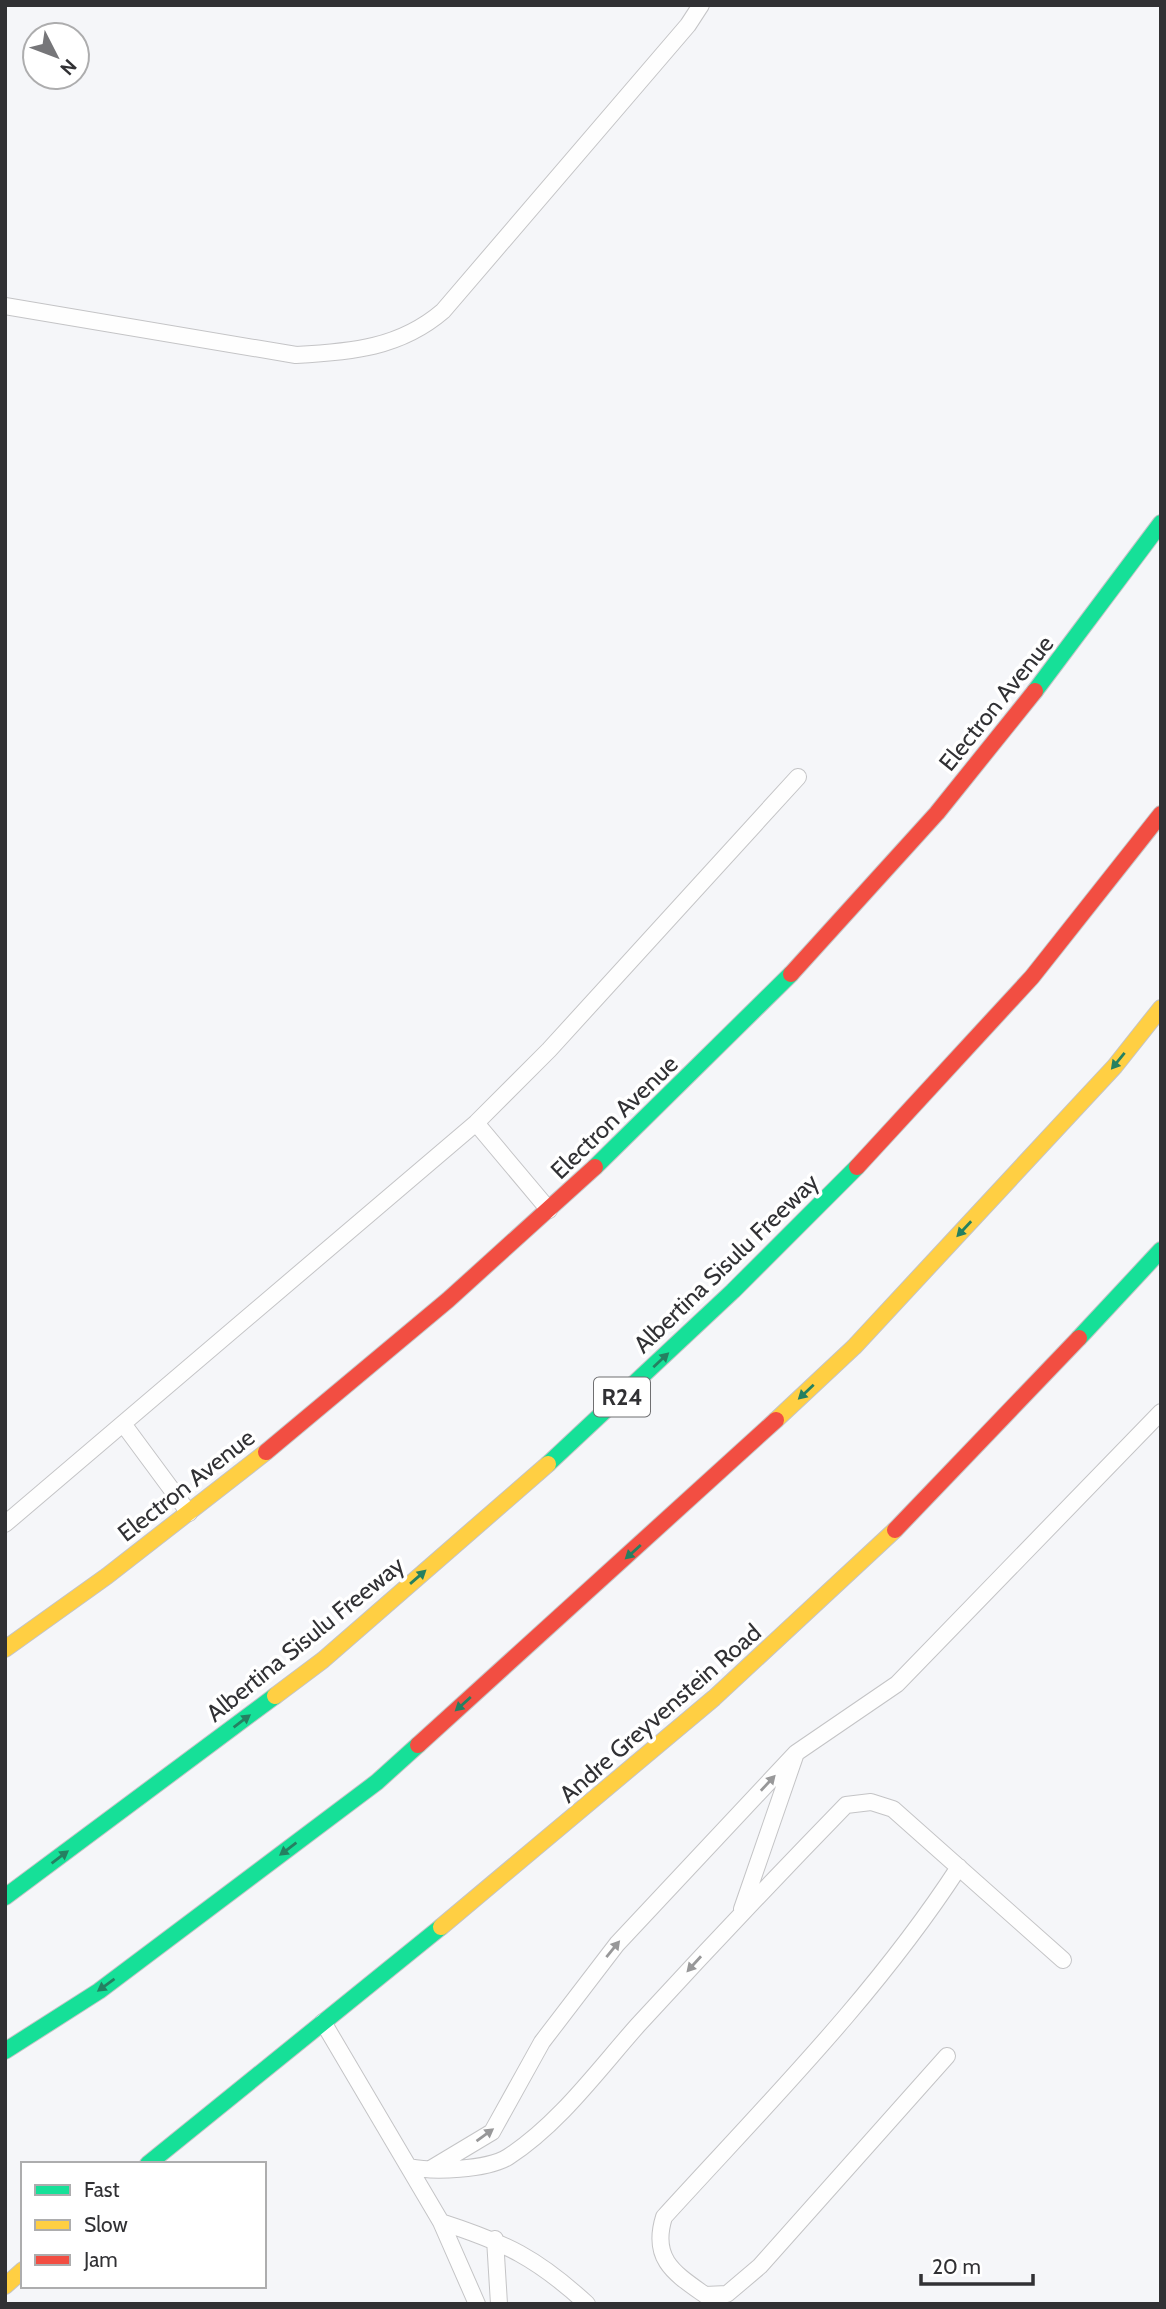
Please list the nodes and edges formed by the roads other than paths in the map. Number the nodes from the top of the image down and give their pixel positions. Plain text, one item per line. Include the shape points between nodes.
1 (702, 5) edge
2 (5, 306) edge
3 (1161, 523) edge
4 (798, 777) dead end
5 (1161, 814) edge
6 (1161, 1008) edge
7 (476, 1123) junction
8 (549, 1210) junction
9 (1161, 1250) edge
10 (1161, 1412) edge
11 (124, 1426) junction
12 (190, 1513) junction
13 (5, 1524) edge
14 (5, 1650) edge
15 (796, 1753) junction
16 (959, 1867) junction
17 (5, 1897) edge
18 (740, 1914) junction
19 (1063, 1961) dead end
20 (323, 2022) junction
21 (5, 2051) edge
22 (947, 2056) dead end
23 (150, 2162) edge
24 (409, 2167) junction
25 (427, 2171) junction
26 (441, 2222) junction
27 (495, 2239) junction
28 (21, 2272) edge
29 (5, 2286) edge
30 (477, 2304) edge
31 (499, 2304) edge
32 (587, 2304) edge

1 - 2 lane via 443,311 405,337 343,353 296,355
3 - 8 main road, Electron Avenue via 937,812 794,969
4 - 7 lane via 549,1050
17 -> 5 main road, Albertina Sisulu Freeway / R24 via 323,1660 582,1434 863,1161 1032,977
6 -> 21 main road via 1115,1066 854,1347 663,1525 377,1782 99,1991
7 - 8 lane
7 - 11 lane
8 - 12 main road, Electron Avenue via 359,1378
9 - 20 main road, Andre Greyvenstein Road via 934,1492 794,1627 578,1815
10 - 15 lane via 897,1684
11 - 12 lane
11 - 13 lane
12 - 14 main road, Electron Avenue
15 - 18 lane
25 -> 15 lane via 492,2132 542,2042 617,1944
16 - 18 lane via 893,1809 871,1802 846,1805
16 - 19 lane
16 - 22 lane via 921,1927 664,2217 658,2237 660,2250 676,2274 705,2295 727,2294 760,2266
18 -> 25 lane via 545,2128 505,2159
20 - 23 main road, Andre Greyvenstein Road
20 - 24 lane
24 - 25 lane
24 - 26 lane
26 - 27 lane
26 - 30 lane
27 - 31 lane
27 - 32 lane via 550,2270
28 - 29 main road

